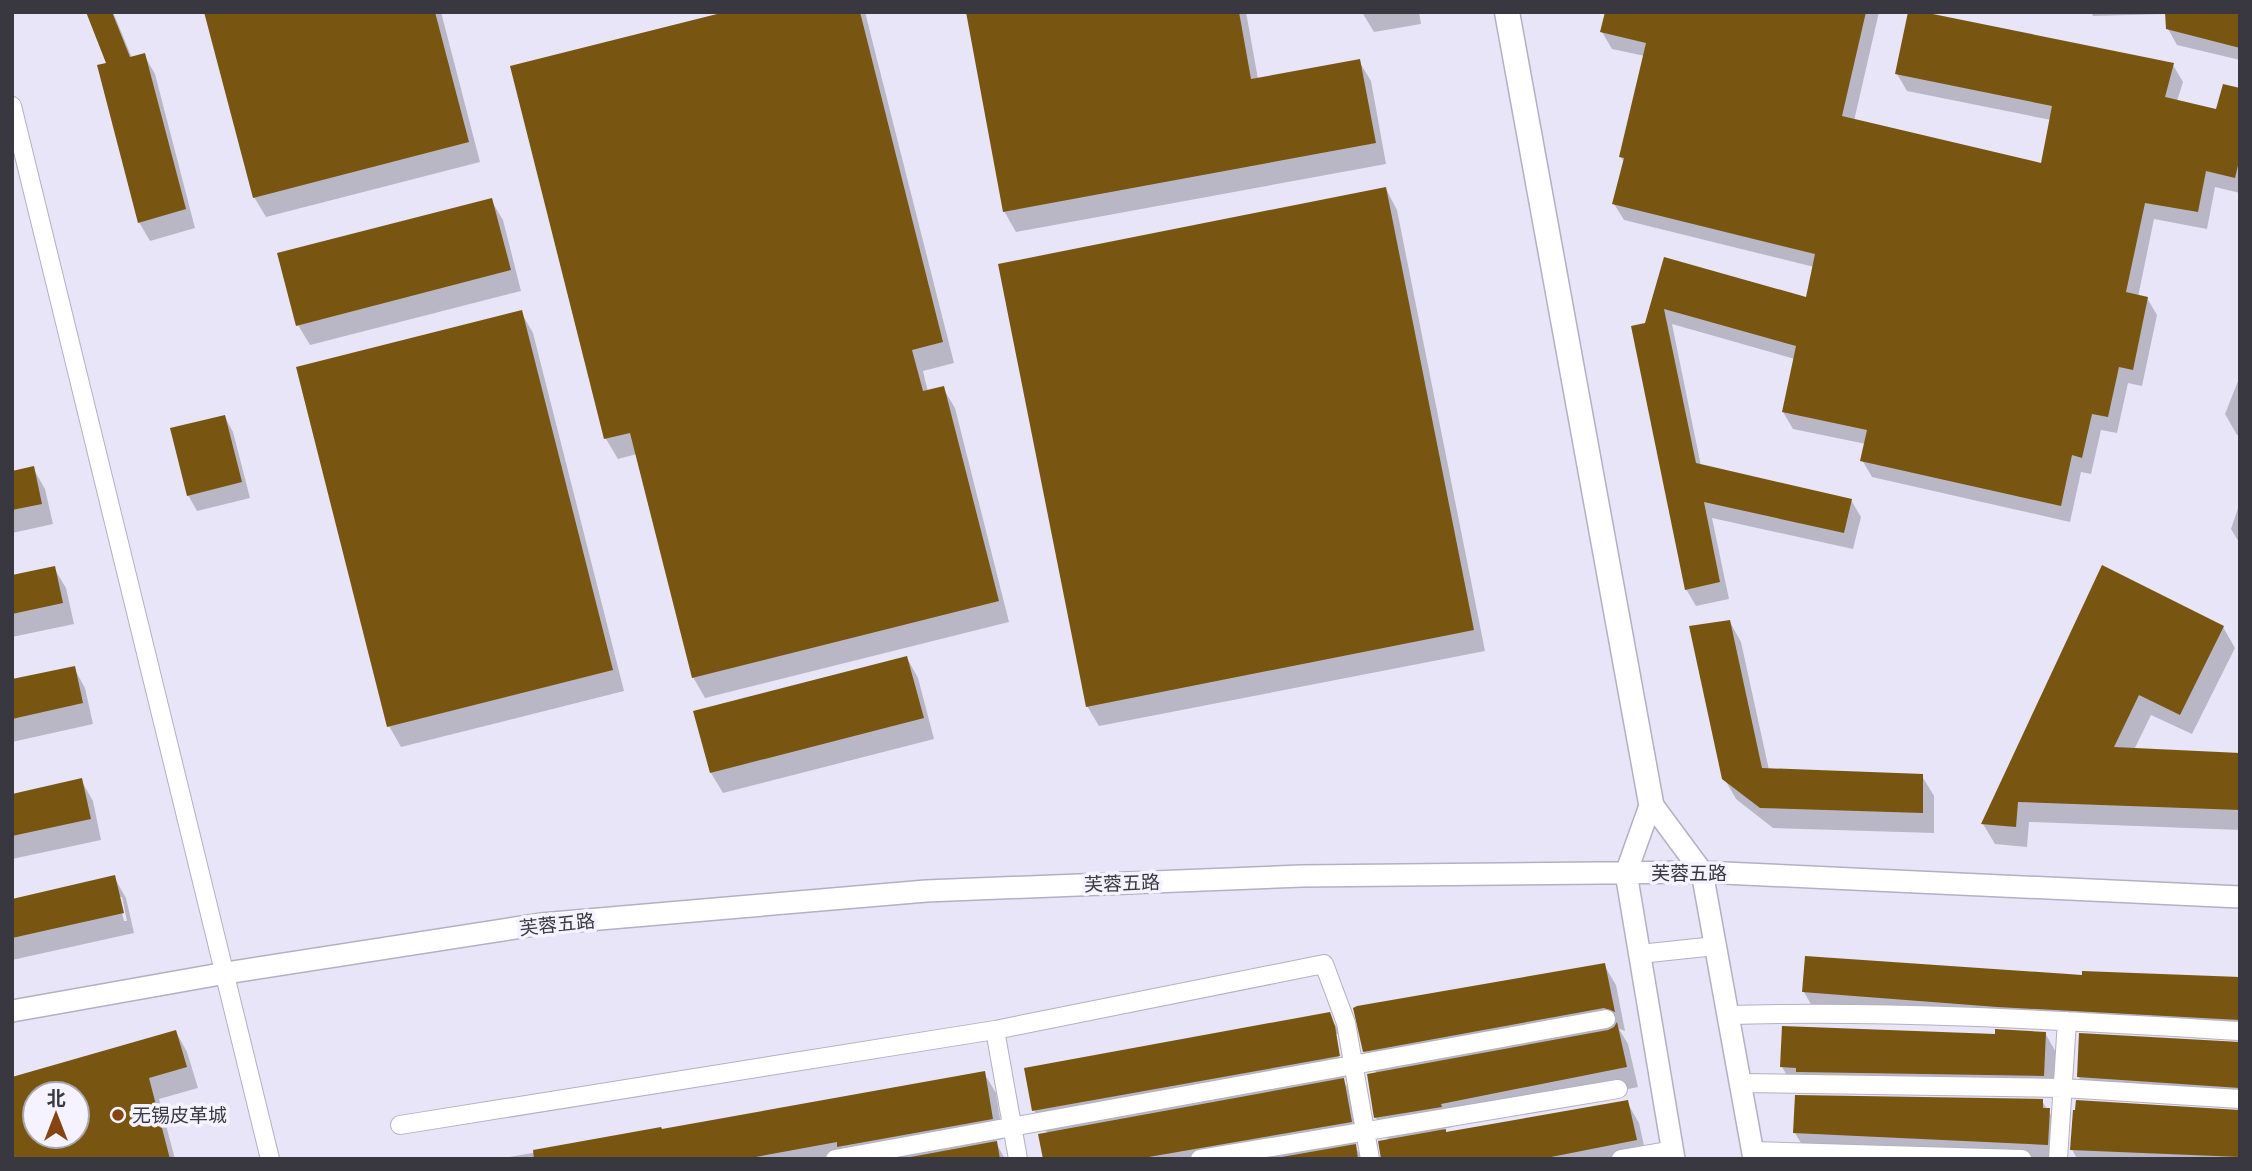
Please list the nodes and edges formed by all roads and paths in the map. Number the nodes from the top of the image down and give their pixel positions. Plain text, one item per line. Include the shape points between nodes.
1 (1507, 12) edge
2 (12, 106) edge
3 (1651, 803) junction
4 (1702, 872) junction
5 (1626, 873) junction
6 (2240, 897) edge
7 (1715, 946) junction
8 (1640, 954) junction
9 (226, 973) junction
10 (12, 1011) edge
11 (1728, 1015) junction
12 (1606, 1020) dead end
13 (2067, 1021) junction
14 (995, 1030) junction
15 (2240, 1031) edge
16 (1353, 1065) junction
17 (1740, 1083) junction
18 (2063, 1088) junction
19 (1618, 1089) dead end
20 (2240, 1099) edge
21 (400, 1125) dead end
22 (1012, 1126) junction
23 (1365, 1131) junction
24 (1673, 1154) edge
25 (1754, 1155) edge
26 (270, 1159) edge
27 (835, 1159) edge
28 (1018, 1159) edge
29 (1200, 1159) edge
30 (1370, 1159) edge
31 (1621, 1159) edge
32 (2022, 1159) edge
33 (2058, 1159) edge

1 - 3 main road
2 - 9 street
3 - 4 street
3 - 5 street
4 - 5 street, 芙蓉五路
4 - 6 street, 芙蓉五路
4 - 7 street
5 - 8 street
5 - 9 street, 芙蓉五路 via 1302,876 926,891 541,924
7 - 8 street
7 - 11 street
8 - 24 street
9 - 10 street, 芙蓉五路
9 - 26 street
11 - 13 street
11 - 17 street
12 - 16 street
13 - 15 street
13 - 18 street
14 - 16 street via 1324,964 1346,1023
14 - 21 street
14 - 22 street
16 - 22 street
16 - 23 street
17 - 18 street
17 - 25 street
18 - 20 street
18 - 33 street
19 - 23 street
22 - 27 street
22 - 28 street
23 - 29 street
23 - 30 street
24 - 31 street
25 - 32 street

